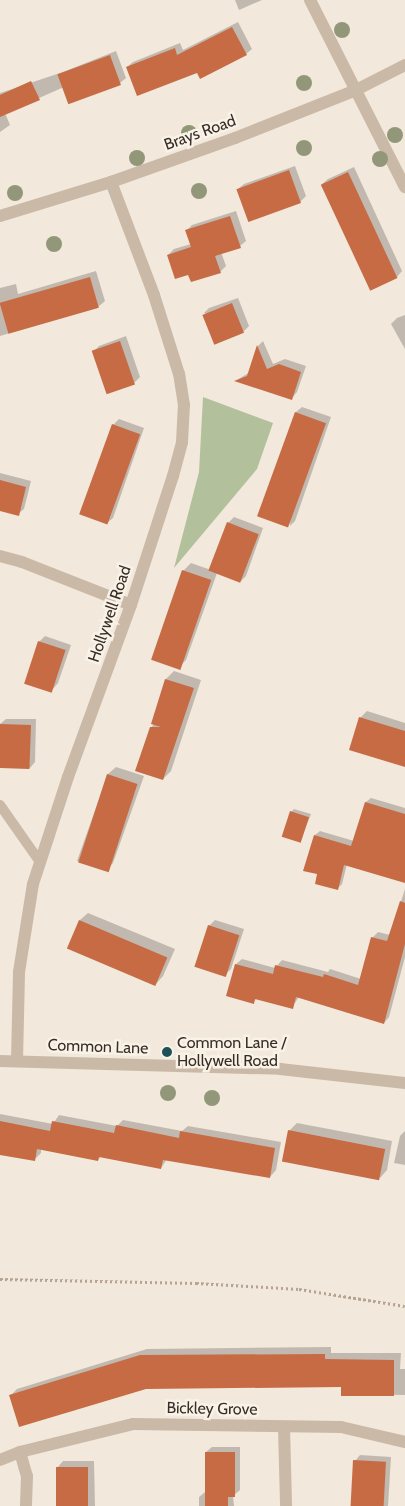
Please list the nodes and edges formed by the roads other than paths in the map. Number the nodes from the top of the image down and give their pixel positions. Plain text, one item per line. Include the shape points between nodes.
1 (310, 0) edge
2 (405, 66) edge
3 (356, 90) junction
4 (111, 182) junction
5 (405, 187) edge
6 (0, 216) edge
7 (0, 556) edge
8 (131, 605) junction
9 (0, 805) edge
10 (40, 862) junction
11 (0, 1061) edge
12 (17, 1061) junction
13 (405, 1083) edge
14 (284, 1427) junction
15 (405, 1442) edge
16 (20, 1452) junction
17 (0, 1460) edge
18 (26, 1506) edge
19 (286, 1506) edge

1 - 3 street
2 - 3 street, Brays Road
3 - 4 street, Brays Road
3 - 5 street
4 - 6 street, Brays Road
4 - 8 street, Hollywell Road via 179,374 184,405 182,442 173,476
7 - 8 street
8 - 10 street, Hollywell Road
9 - 10 lane
10 - 12 street, Hollywell Road via 33,884 19,972
11 - 12 street, Common Lane
12 - 13 street, Common Lane via 280,1069
14 - 15 street, Bickley Grove via 341,1427
14 - 16 street, Bickley Grove via 133,1424
14 - 19 street
16 - 17 street, Bickley Grove
16 - 18 street via 27,1476

